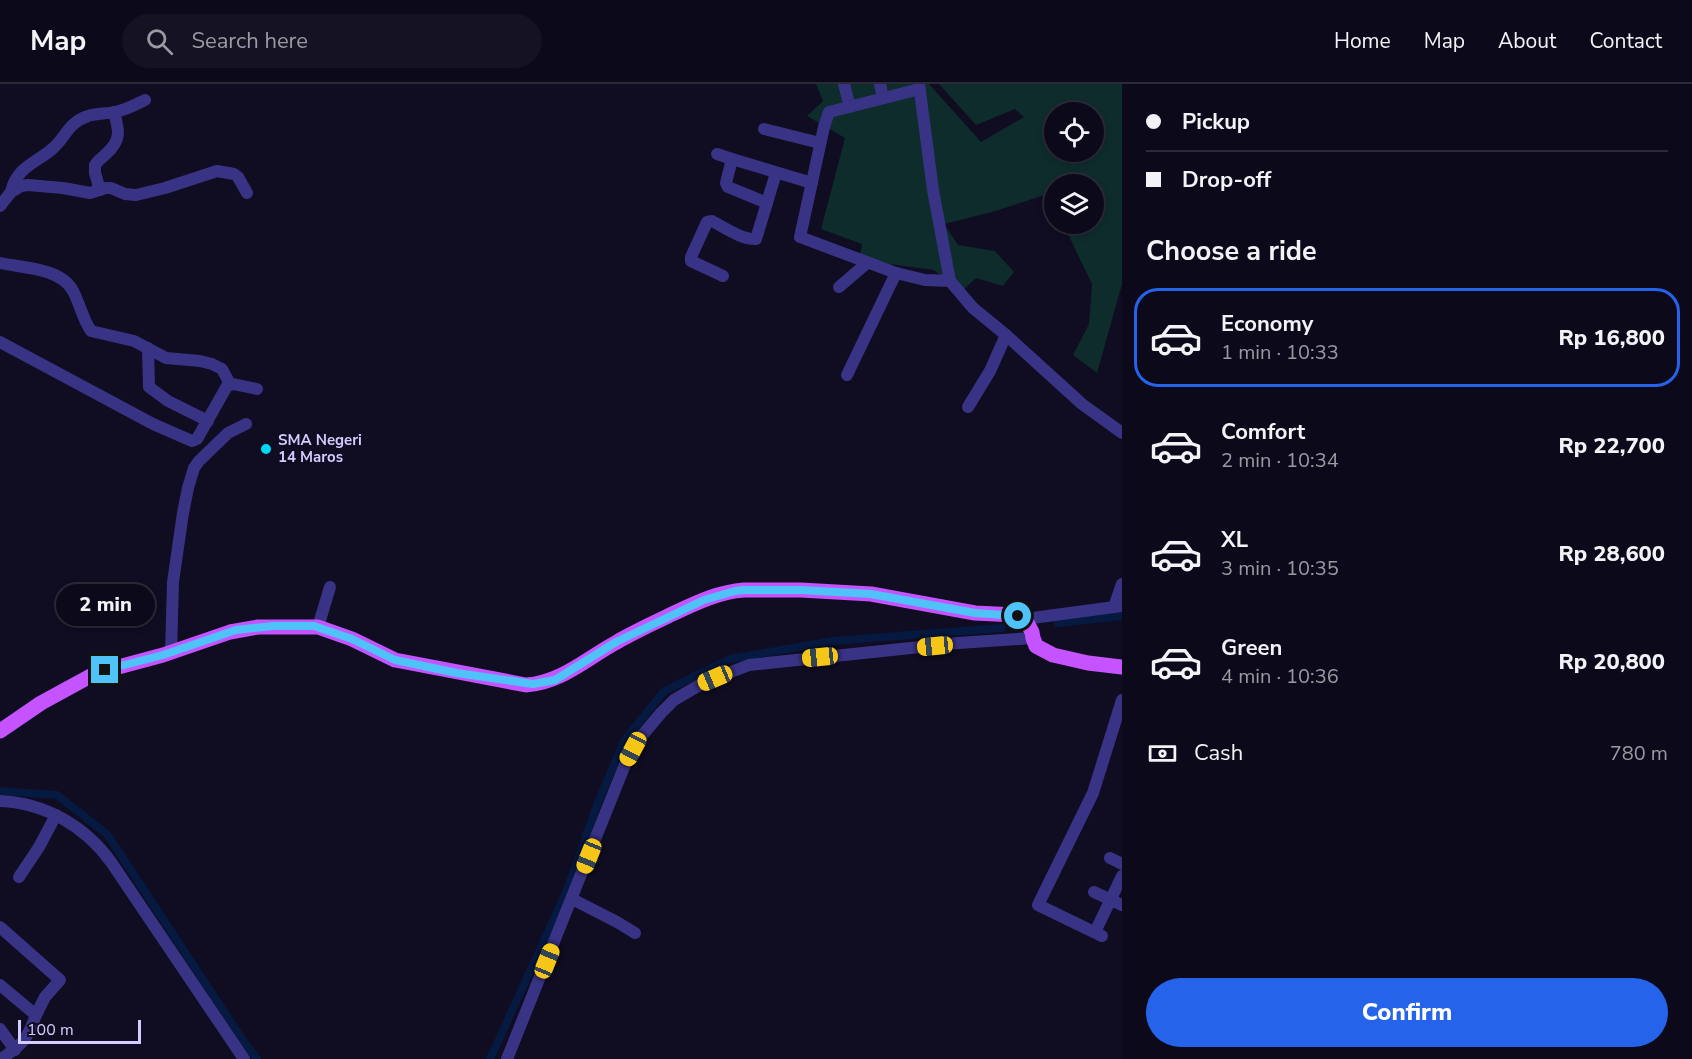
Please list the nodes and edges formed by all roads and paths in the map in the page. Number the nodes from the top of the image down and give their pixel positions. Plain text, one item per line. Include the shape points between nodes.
1 (844, 84) edge
2 (880, 84) edge
3 (920, 86) edge
4 (883, 98) junction
5 (145, 100) dead end
6 (850, 107) junction
7 (114, 112) junction
8 (764, 129) dead end
9 (820, 143) junction
10 (717, 154) dead end
11 (732, 159) junction
12 (776, 173) junction
13 (812, 183) junction
14 (100, 190) junction
15 (11, 192) junction
16 (247, 193) dead end
17 (767, 203) junction
18 (0, 206) edge
19 (0, 262) edge
20 (867, 263) junction
21 (896, 273) junction
22 (723, 276) dead end
23 (950, 281) junction
24 (839, 287) dead end
25 (1005, 335) junction
26 (0, 342) edge
27 (148, 348) junction
28 (847, 375) dead end
29 (230, 384) junction
30 (257, 389) dead end
31 (968, 407) dead end
32 (207, 421) junction
33 (246, 424) dead end
34 (1122, 433) edge
35 (1122, 584) edge
36 (330, 587) dead end
37 (1118, 606) edge
38 (1025, 619) junction
39 (318, 627) junction
40 (1033, 638) junction
41 (171, 653) junction
42 (1122, 668) edge
43 (1122, 700) edge
44 (0, 731) edge
45 (0, 801) edge
46 (56, 815) junction
47 (1110, 858) dead end
48 (1122, 864) edge
49 (1122, 876) edge
50 (19, 877) dead end
51 (1094, 892) dead end
52 (572, 899) junction
53 (1116, 902) edge
54 (0, 927) edge
55 (635, 933) dead end
56 (0, 986) edge
57 (36, 1015) junction
58 (0, 1029) edge
59 (15, 1050) junction
60 (1, 1059) edge
61 (244, 1059) edge
62 (507, 1059) edge

1 - 6 street
2 - 4 street
3 - 4 street
3 - 23 street
4 - 6 street
5 - 7 street
6 - 9 street via 829,112
7 - 14 street via 118,137 95,165
7 - 15 street via 75,122 53,148 21,171
8 - 9 street
9 - 13 street
10 - 11 street
11 - 12 street
11 - 17 street via 728,187
12 - 13 street
12 - 17 street
13 - 20 street via 800,237
14 - 15 street via 90,193 28,185
14 - 16 street via 111,188 136,195 223,171 238,177
15 - 18 street
17 - 22 street via 754,240 707,222 691,261
19 - 27 street via 59,276 73,290 92,331 129,339
20 - 21 street
20 - 24 street
21 - 23 street
21 - 28 street
23 - 25 street via 973,308
25 - 31 street via 990,371
25 - 34 street via 1082,404
26 - 32 street via 187,440 197,439
27 - 29 street via 166,358 200,361 220,368
27 - 32 street via 149,387
29 - 30 street
29 - 32 street
33 - 41 street via 228,433 199,461 188,488 173,582
35 - 37 street
36 - 39 street
37 - 38 street
38 - 39 main road via 871,594 735,591 656,622 555,680 526,685 395,660
38 - 40 main road
39 - 41 main road via 244,629
40 - 42 main road via 1036,646 1053,655
40 - 52 street via 753,664 689,690 666,707 633,749
41 - 44 main road via 88,677
43 - 53 street via 1093,793 1038,905 1099,934
45 - 46 street via 21,803
46 - 50 street
46 - 61 street via 85,833 106,855
47 - 48 street
49 - 53 street
51 - 53 street
52 - 55 street
52 - 62 street
54 - 57 street via 59,980
56 - 57 street
57 - 59 street via 28,1036
58 - 59 street
59 - 60 street

